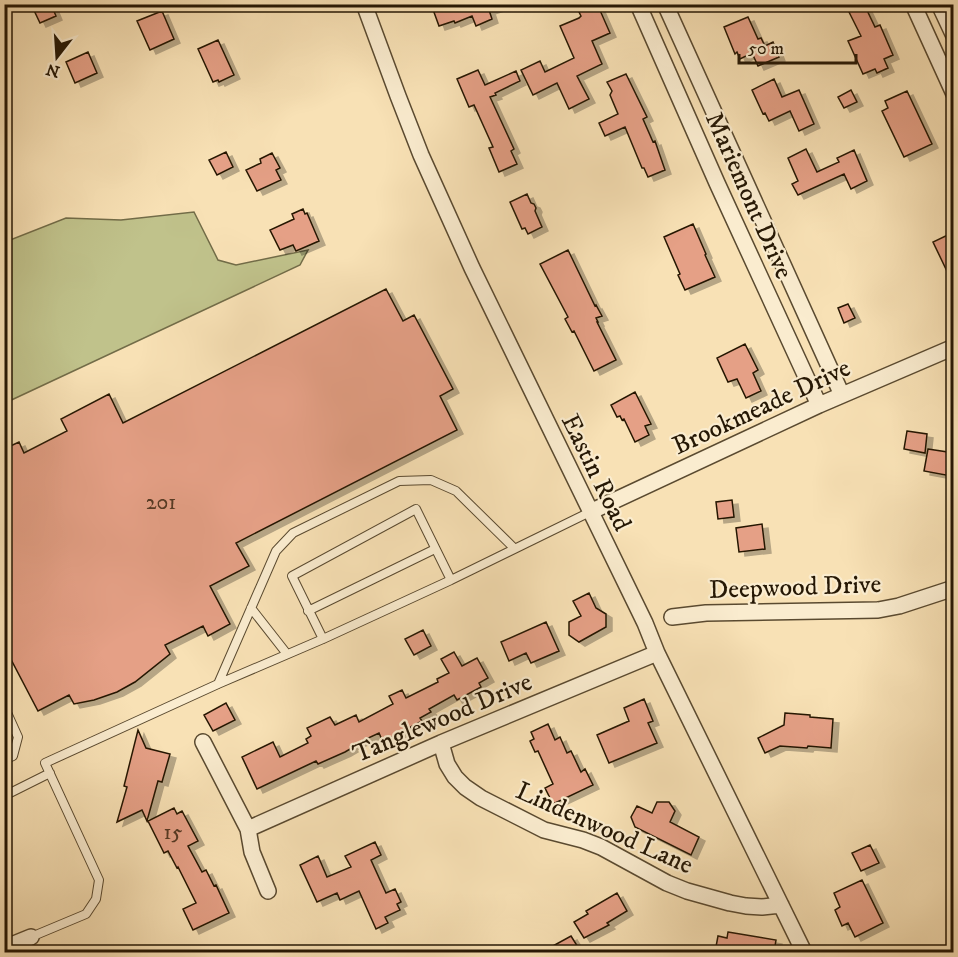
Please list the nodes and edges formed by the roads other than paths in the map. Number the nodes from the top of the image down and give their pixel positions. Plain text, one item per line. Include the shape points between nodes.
1 (364, 4) edge
2 (638, 4) edge
3 (665, 4) edge
4 (913, 4) edge
5 (939, 4) edge
6 (954, 36) edge
7 (954, 94) edge
8 (740, 173) junction
9 (717, 183) junction
10 (954, 347) edge
11 (842, 395) junction
12 (819, 405) junction
13 (590, 512) junction
14 (514, 548) junction
15 (435, 549) junction
16 (451, 580) junction
17 (954, 588) edge
18 (251, 608) junction
19 (308, 610) junction
20 (672, 617) dead end
21 (323, 639) junction
22 (657, 653) junction
23 (286, 654) junction
24 (218, 684) junction
25 (4, 706) edge
26 (203, 742) dead end
27 (441, 743) junction
28 (4, 760) edge
29 (50, 774) junction
30 (4, 796) edge
31 (248, 829) junction
32 (268, 891) dead end
33 (781, 905) junction
34 (31, 937) joint
35 (4, 948) edge
36 (804, 952) edge

1 - 13 street, Eastin Road via 426,165
2 - 9 street, Mariemont Drive
3 - 8 street, Mariemont Drive
4 - 7 street
5 - 6 street
8 - 9 street
8 - 11 street, Mariemont Drive
9 - 12 street, Mariemont Drive
10 - 11 street, Brookmeade Drive
11 - 12 street, Brookmeade Drive
12 - 13 street, Brookmeade Drive
13 - 14 lane
13 - 22 street, Eastin Road
14 - 16 lane
14 - 18 lane via 456,491 431,480 399,481 293,533 276,551
15 - 16 lane
15 - 19 lane
15 - 19 lane via 416,509 292,576
16 - 21 lane
17 - 20 street, Deepwood Drive via 878,610
18 - 23 lane
18 - 24 lane
19 - 21 lane
21 - 23 lane
22 - 27 street, Tanglewood Drive
22 - 33 street, Eastin Road
23 - 24 lane
24 - 29 lane via 45,763
25 - 28 lane via 18,737 13,756
26 - 31 street
27 - 31 street, Tanglewood Drive
27 - 33 street, Lindenwood Lane via 447,764 465,787 544,830 601,847 687,891 746,906
29 - 30 lane
29 - 34 lane via 99,880 96,898 86,914
31 - 32 street via 252,852
33 - 36 street, Eastin Road
34 - 35 street

